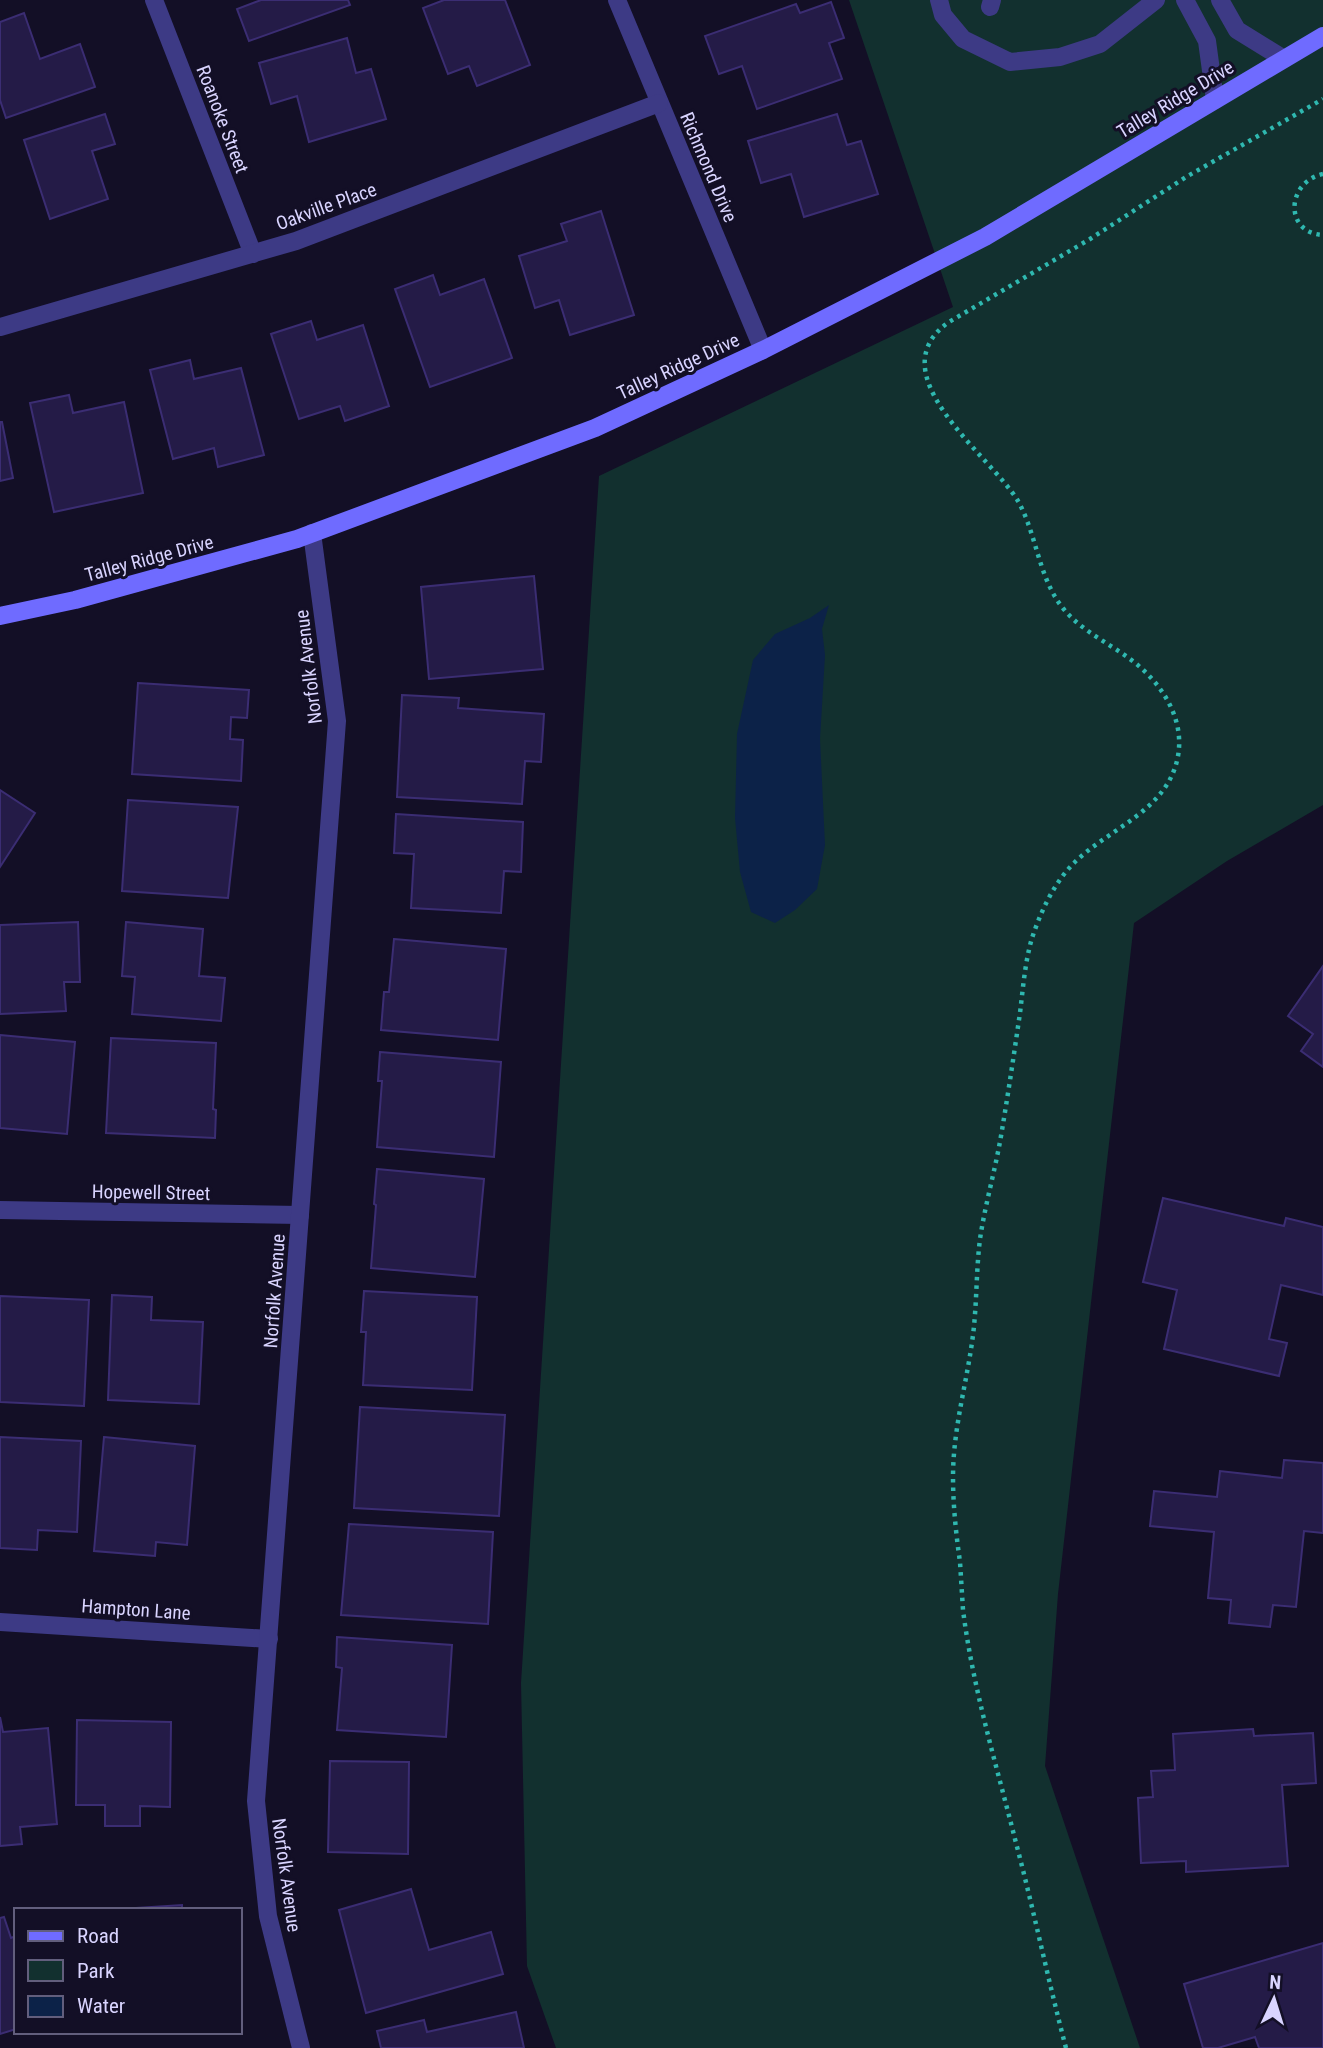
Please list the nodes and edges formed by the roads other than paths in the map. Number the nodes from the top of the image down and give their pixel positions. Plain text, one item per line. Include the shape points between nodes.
1 (154, 0) edge
2 (617, 0) edge
3 (939, 0) edge
4 (1156, 0) edge
5 (1185, 0) edge
6 (1220, 0) edge
7 (1323, 36) edge
8 (1284, 59) junction
9 (1215, 100) junction
10 (659, 103) junction
11 (253, 254) junction
12 (0, 327) edge
13 (763, 350) junction
14 (312, 533) junction
15 (0, 616) edge
16 (0, 1210) edge
17 (300, 1215) junction
18 (0, 1622) edge
19 (269, 1639) junction
20 (301, 2048) edge

1 - 11 street, Roanoke Street
2 - 10 street, Richmond Drive
3 - 4 street via 943,15 963,39 1010,62 1060,57 1100,44
5 - 9 street via 1207,41
6 - 8 street via 1237,30
7 - 8 street, Talley Ridge Drive
8 - 9 street, Talley Ridge Drive
9 - 13 street, Talley Ridge Drive via 985,237
10 - 11 street, Oakville Place
10 - 13 street, Richmond Drive
11 - 12 street, Oakville Place
13 - 14 street, Talley Ridge Drive via 595,428
14 - 15 street, Talley Ridge Drive via 75,600
14 - 17 street, Norfolk Avenue via 337,721
16 - 17 street, Hopewell Street
17 - 19 street, Norfolk Avenue
18 - 19 street, Hampton Lane
19 - 20 street, Norfolk Avenue via 256,1801 268,1916

